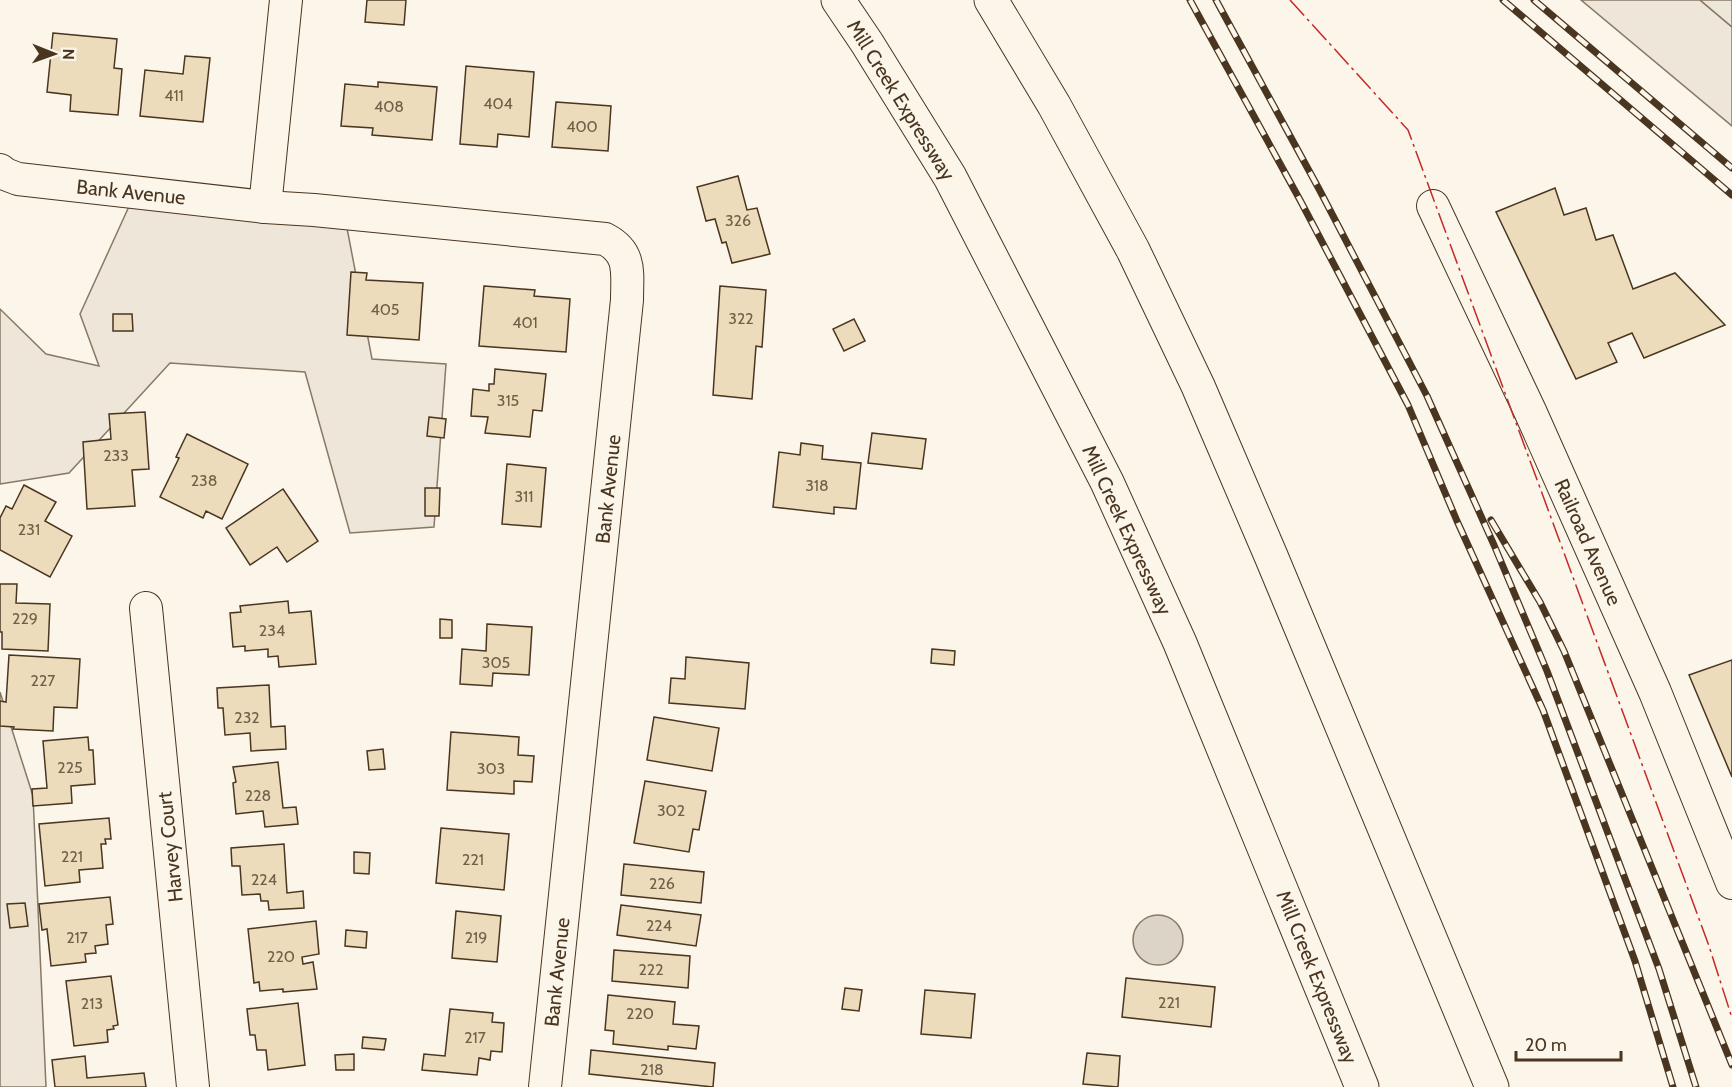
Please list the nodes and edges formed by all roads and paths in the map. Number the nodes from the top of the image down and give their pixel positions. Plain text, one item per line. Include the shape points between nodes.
1 (286, 0) edge
2 (838, 0) edge
3 (991, 0) edge
4 (0, 170) edge
5 (1433, 206) dead end
6 (265, 207) junction
7 (146, 608) dead end
8 (1732, 884) edge
9 (193, 1087) edge
10 (545, 1087) edge
11 (1362, 1087) edge
12 (1492, 1087) edge

1 - 6 street
2 - 11 highway, Mill Creek Expressway via 950,177 1107,482 1180,643
3 - 12 highway via 1133,250 1198,386
4 - 6 street, Bank Avenue via 18,179
5 - 8 street, Railroad Avenue via 1530,411 1655,692
6 - 10 street, Bank Avenue via 605,239 623,255 627,300
7 - 9 street, Harvey Court

